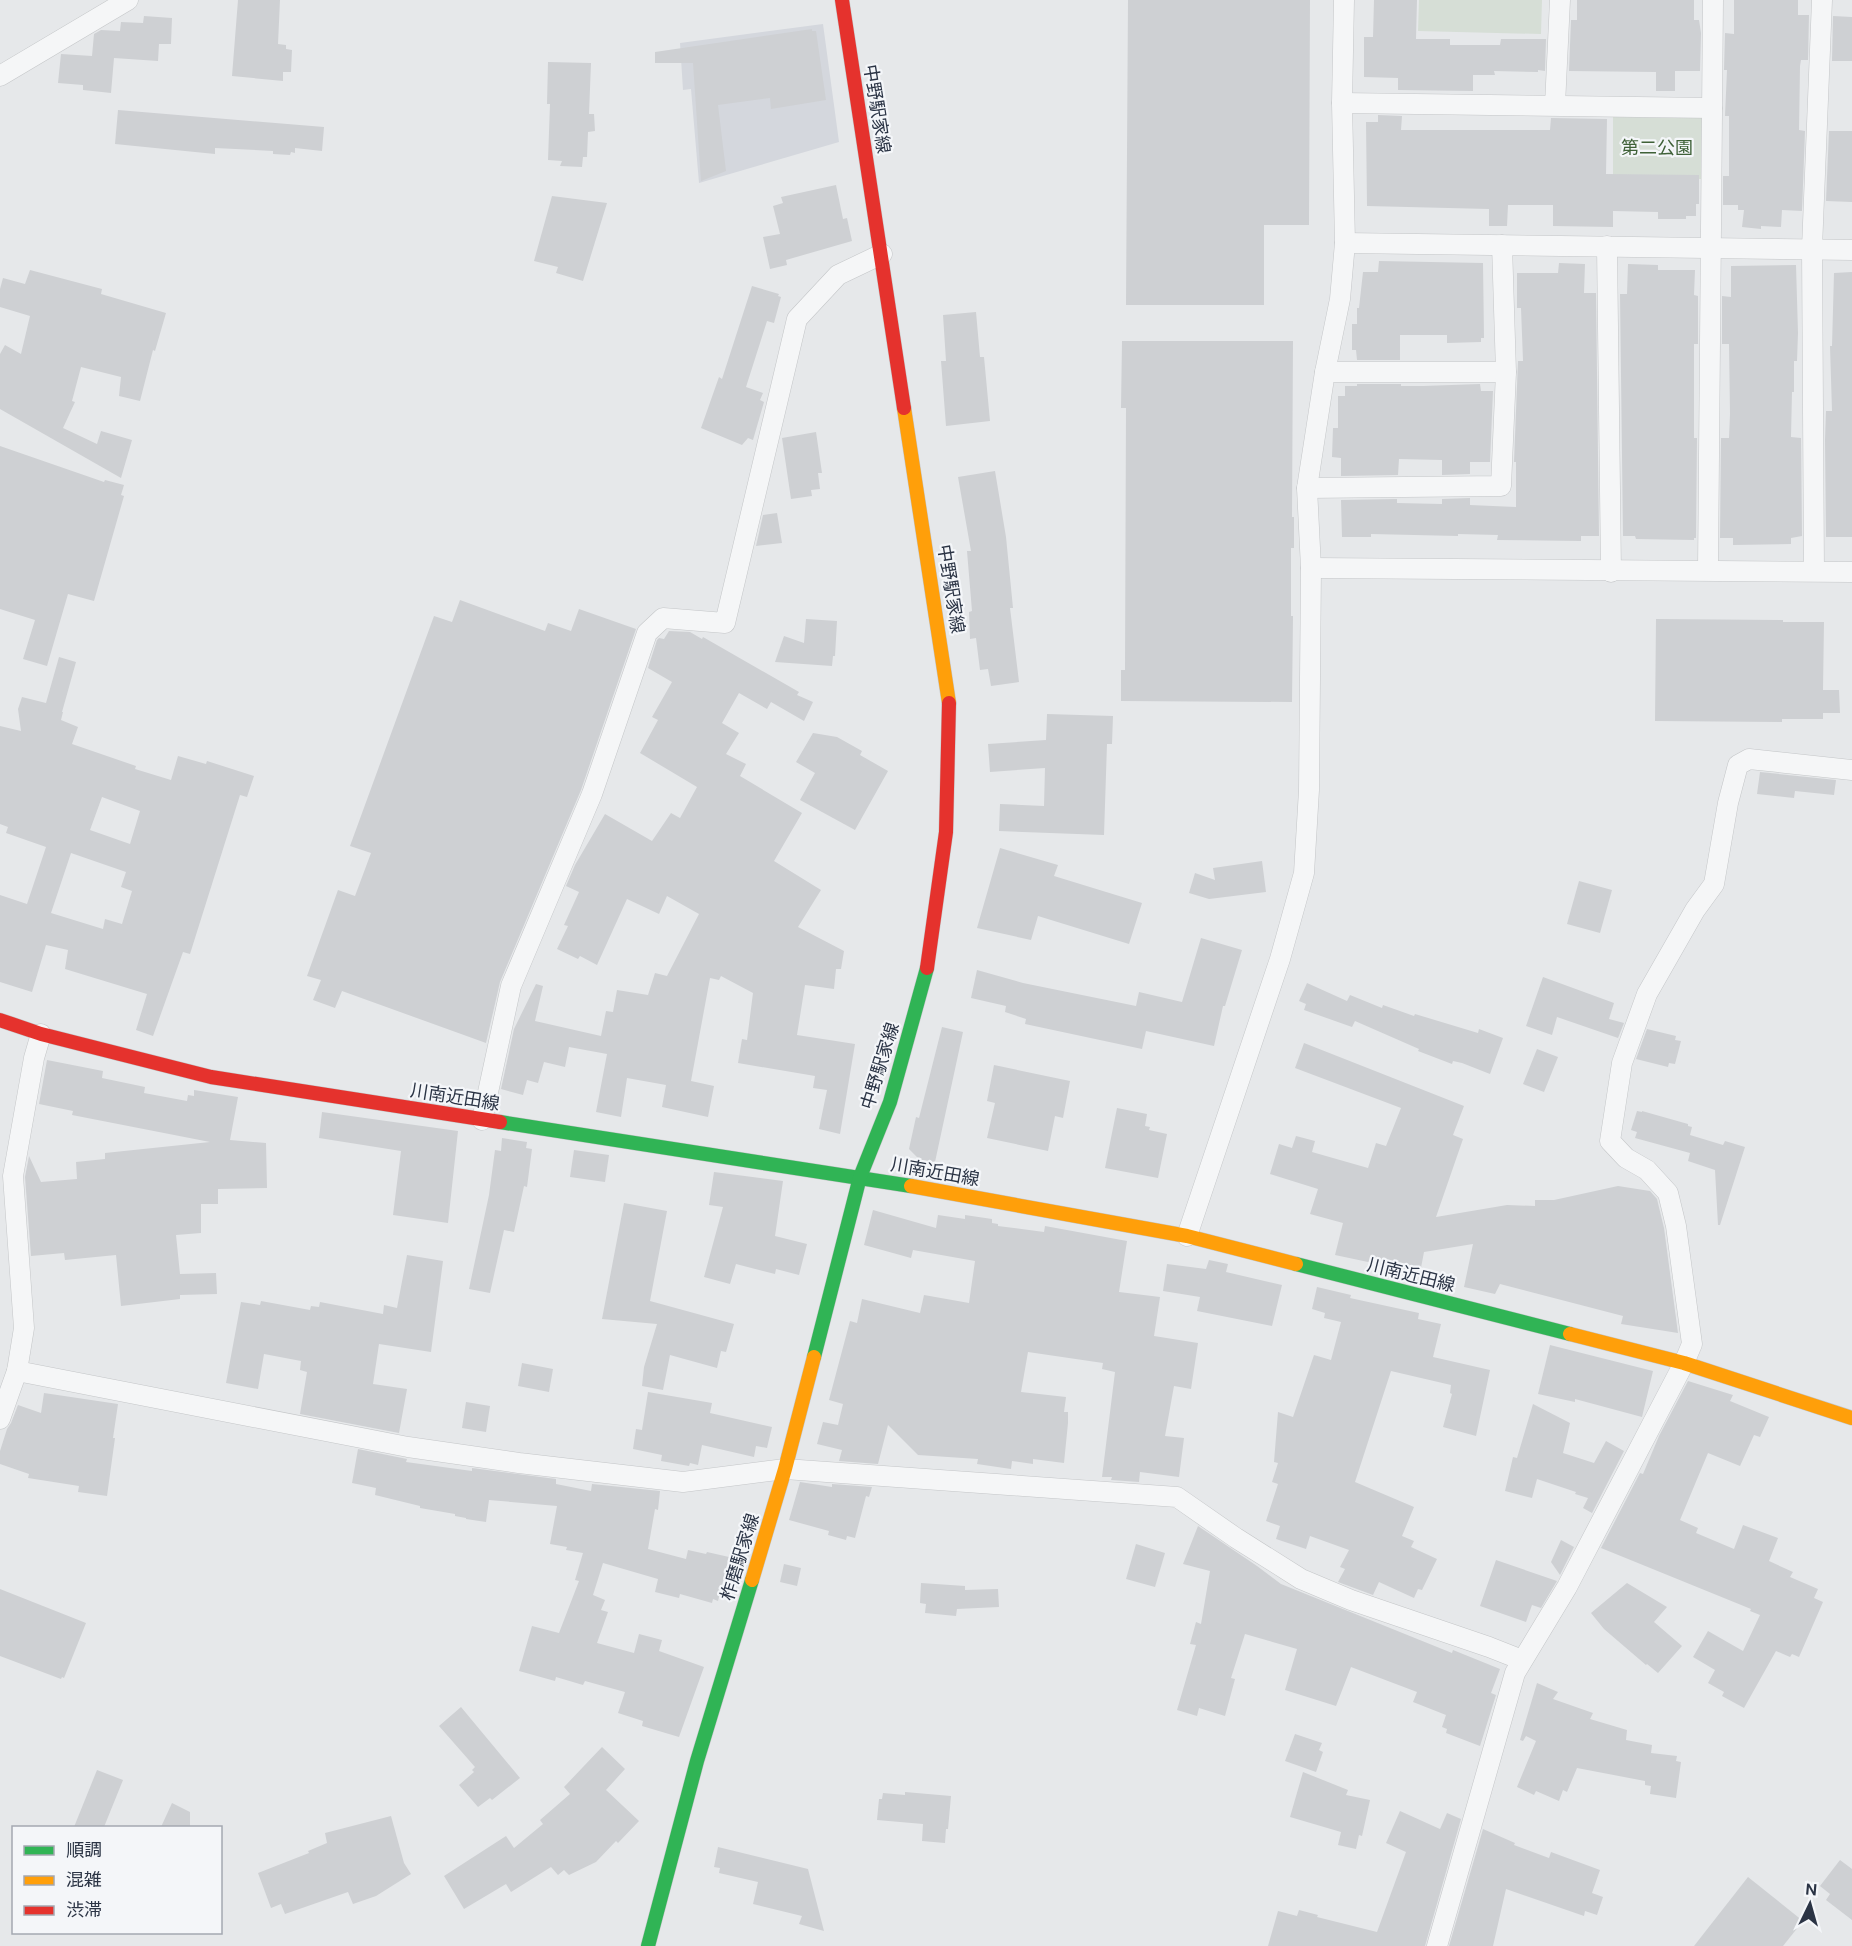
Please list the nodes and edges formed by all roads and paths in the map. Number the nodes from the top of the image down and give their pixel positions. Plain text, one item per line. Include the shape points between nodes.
1 (128, 0) edge
2 (842, 0) edge
3 (1344, 0) edge
4 (1560, 0) edge
5 (1713, 0) edge
6 (1822, 0) edge
7 (0, 76) edge
8 (1342, 103) junction
9 (1555, 105) junction
10 (1712, 108) junction
11 (1345, 243) junction
12 (1502, 245) junction
13 (1607, 246) junction
14 (1710, 247) junction
15 (1812, 248) junction
16 (1852, 250) edge
17 (882, 254) junction
18 (1324, 372) junction
19 (1506, 372) junction
20 (1307, 488) junction
21 (1311, 568) junction
22 (1708, 570) junction
23 (1814, 571) junction
24 (1611, 572) junction
25 (1852, 572) edge
26 (1852, 770) edge
27 (0, 1020) edge
28 (41, 1034) junction
29 (482, 1120) junction
30 (860, 1177) junction
31 (1187, 1236) junction
32 (1684, 1363) junction
33 (17, 1371) junction
34 (1852, 1418) edge
35 (0, 1419) edge
36 (785, 1469) junction
37 (1522, 1660) junction
38 (648, 1946) edge
39 (1437, 1946) edge

1 - 7 street
2 - 17 main road, 中野駅家線
3 - 8 street
4 - 9 street
5 - 10 street
6 - 15 street
8 - 9 street
8 - 11 street
9 - 10 street
10 - 14 street
11 - 12 street
11 - 18 street via 1340,299
12 - 13 street
12 - 19 street
13 - 14 street
13 - 24 street
14 - 15 street
14 - 22 street
15 - 16 street
15 - 23 street
17 - 29 street via 838,275 796,319 725,623 663,618 646,633 592,794 511,986
17 - 30 main road, 中野駅家線 via 949,700 946,832 927,968 890,1102
18 - 19 street
18 - 20 street
19 - 20 street via 1501,486
20 - 21 street
21 - 24 street
21 - 31 street via 1309,790 1304,873 1280,959
22 - 23 street
22 - 24 street
23 - 25 street
26 - 32 street via 1749,759 1738,765 1714,884 1647,994 1622,1063 1610,1141 1626,1158 1647,1170 1668,1193 1692,1344
27 - 28 main road, 川南近田線
28 - 29 main road, 川南近田線 via 211,1077
28 - 33 street via 14,1176 24,1328
29 - 30 main road, 川南近田線
30 - 31 main road, 川南近田線
30 - 36 main road, 柞磨駅家線
31 - 32 main road, 川南近田線
32 - 34 main road, 川南近田線
32 - 37 street via 1572,1577
33 - 35 street
33 - 36 street via 408,1447 519,1463 683,1482
36 - 37 street via 1178,1497 1301,1579
36 - 38 main road, 柞磨駅家線 via 697,1761
37 - 39 street via 1515,1673

